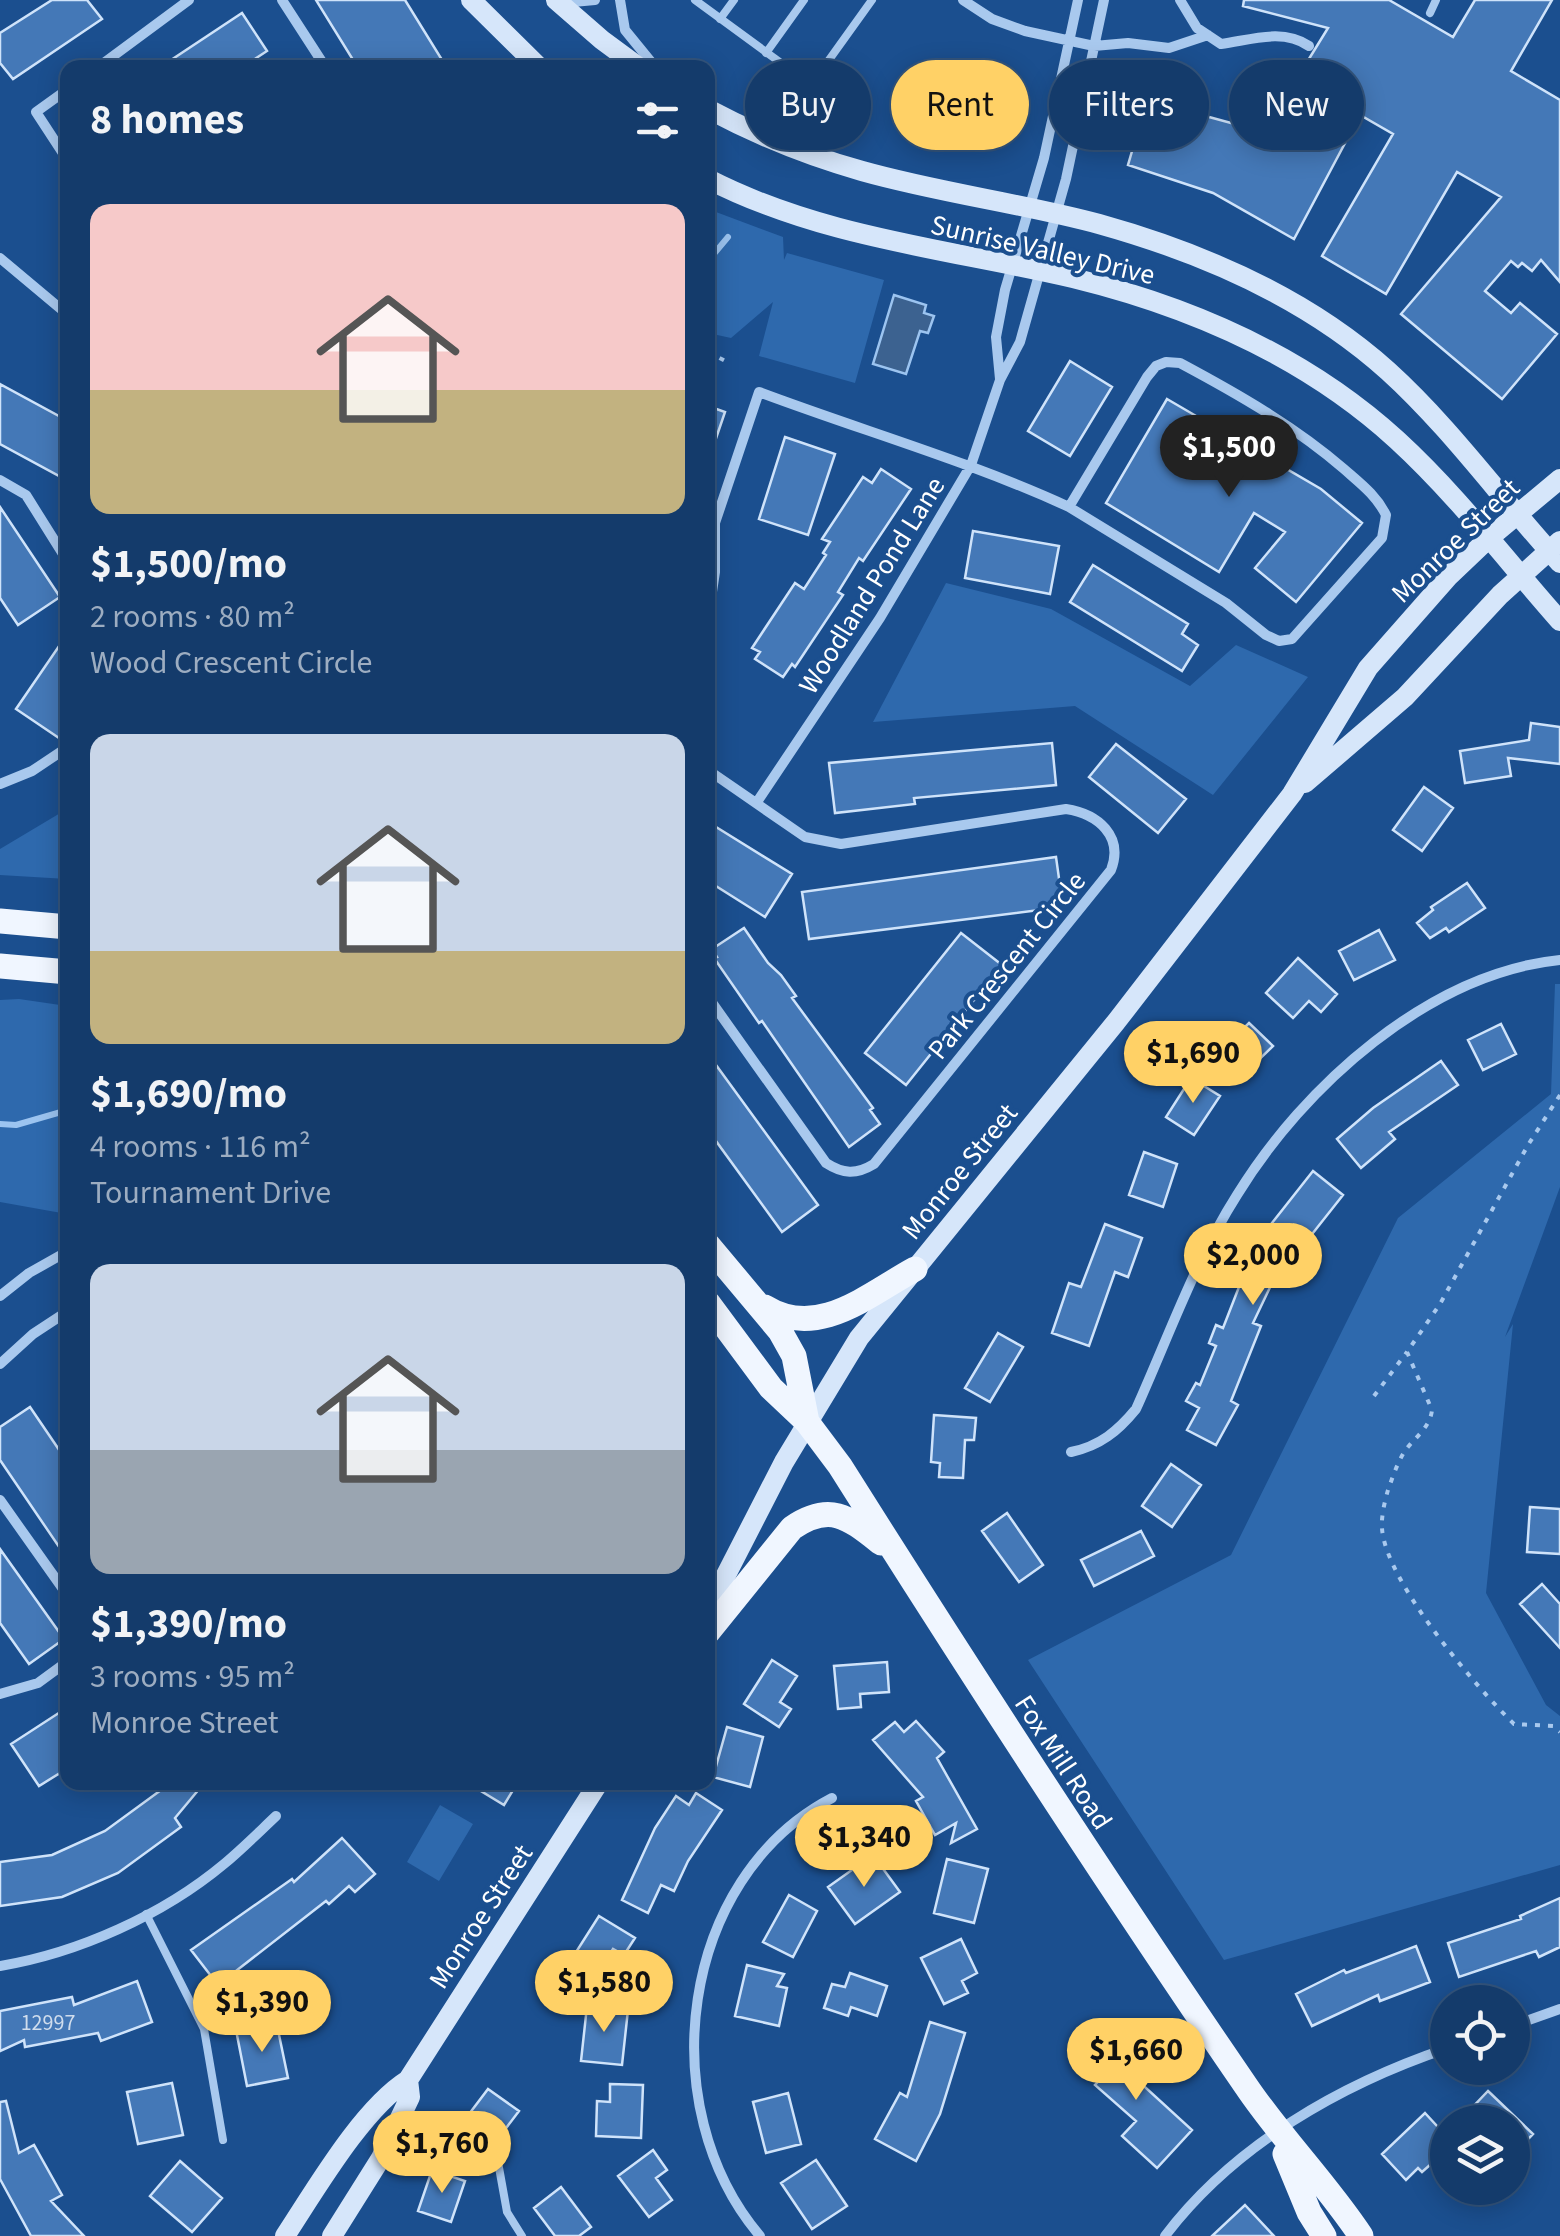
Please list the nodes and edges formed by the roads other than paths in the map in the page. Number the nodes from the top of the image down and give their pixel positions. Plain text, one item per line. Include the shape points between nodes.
1 (189, 0) edge
2 (282, 0) edge
3 (471, 0) edge
4 (595, 0) edge
5 (620, 0) edge
6 (695, 0) edge
7 (734, 0) edge
8 (804, 0) edge
9 (872, 0) edge
10 (963, 0) edge
11 (1078, 0) edge
12 (1104, 0) edge
13 (1180, 0) edge
14 (1436, 0) edge
15 (557, 1) edge
16 (1430, 13) dead end
17 (720, 19) junction
18 (1208, 35) junction
19 (1069, 41) junction
20 (1094, 46) junction
21 (1310, 46) dead end
22 (766, 52) junction
23 (108, 60) edge
24 (321, 60) edge
25 (532, 60) edge
26 (629, 60) edge
27 (650, 60) edge
28 (60, 95) edge
29 (715, 112) edge
30 (60, 149) edge
31 (715, 182) edge
32 (1029, 208) junction
33 (1055, 214) junction
34 (0, 258) edge
35 (1012, 266) junction
36 (1038, 272) junction
37 (60, 308) edge
38 (1000, 380) junction
39 (970, 466) junction
40 (1560, 479) edge
41 (0, 480) edge
42 (1069, 506) junction
43 (1518, 514) junction
44 (715, 523) edge
45 (715, 523) edge
46 (1489, 538) junction
47 (60, 549) edge
48 (1556, 551) edge
49 (715, 572) edge
50 (1521, 575) junction
51 (1560, 620) edge
52 (60, 752) edge
53 (715, 774) edge
54 (0, 784) edge
55 (1292, 794) junction
56 (758, 802) junction
57 (0, 921) edge
58 (60, 926) edge
59 (1560, 960) edge
60 (0, 966) edge
61 (60, 971) edge
62 (715, 1007) edge
63 (715, 1253) edge
64 (60, 1255) edge
65 (914, 1268) junction
66 (0, 1296) edge
67 (755, 1301) junction
68 (715, 1312) edge
69 (60, 1316) edge
70 (0, 1364) edge
71 (808, 1422) junction
72 (1072, 1452) dead end
73 (0, 1500) edge
74 (897, 1556) junction
75 (60, 1585) edge
76 (715, 1597) edge
77 (715, 1623) edge
78 (60, 1667) edge
79 (0, 1694) edge
80 (594, 1790) edge
81 (832, 1798) dead end
82 (276, 1816) dead end
83 (146, 1914) junction
84 (0, 1966) edge
85 (1560, 2009) edge
86 (1530, 2020) edge
87 (1430, 2055) edge
88 (408, 2080) junction
89 (1276, 2130) junction
90 (223, 2140) dead end
91 (498, 2162) dead end
92 (285, 2236) edge
93 (332, 2236) edge
94 (522, 2236) edge
95 (760, 2236) edge
96 (1165, 2236) edge
97 (1324, 2236) edge
98 (1360, 2236) edge

1 - 23 street
2 - 24 street
3 - 25 main road
4 - 15 street
5 - 27 street via 626,30
6 - 17 lane
7 - 17 lane
8 - 22 lane
9 - 22 lane via 812,86
10 - 19 street via 992,19
11 - 19 street, Woodland Pond Lane
12 - 20 street, Woodland Pond Lane
13 - 18 street
14 - 16 lane
15 - 26 main road
17 - 22 lane
18 - 20 street via 1170,48
18 - 21 street via 1220,44 1270,35
19 - 20 street
19 - 32 street, Woodland Pond Lane
20 - 33 street, Woodland Pond Lane
28 - 30 street via 36,112
29 - 32 main road, Sunrise Valley Drive via 859,171
31 - 35 main road, Sunrise Valley Drive via 847,232
32 - 33 main road, Sunrise Valley Drive
32 - 35 street, Woodland Pond Lane
33 - 36 street, Woodland Pond Lane
33 - 43 main road, Sunrise Valley Drive via 1204,260 1324,322 1410,393
34 - 37 street
35 - 36 main road, Sunrise Valley Drive
35 - 38 street, Woodland Pond Lane via 996,337
36 - 38 street, Woodland Pond Lane via 1018,351
36 - 46 main road, Sunrise Valley Drive via 1164,305 1295,364 1396,440
38 - 39 street, Woodland Pond Lane
39 - 42 street
39 - 45 street via 759,392
39 - 56 street, Woodland Pond Lane
40 - 43 main road, Monroe Street
41 - 47 street via 26,495
42 - 42 street via 1279,642 1305,627 1382,538 1386,514 1378,498 1314,443 1255,403 1166,362 1148,377
43 - 46 main road, Monroe Street
43 - 48 main road, Sunrise Valley Drive
44 - 49 street
46 - 50 main road, Sunrise Valley Drive
46 - 55 main road, Monroe Street via 1368,668
48 - 50 main road, Monroe Street
50 - 51 main road, Sunrise Valley Drive
50 - 55 main road, Monroe Street via 1406,697
52 - 54 street
53 - 56 street, Park Crescent Circle
55 - 65 main road, Monroe Street
56 - 62 street, Park Crescent Circle via 806,837 841,844 1066,809 1105,825 1116,857 863,1171 839,1171 826,1163
57 - 58 main road
59 - 72 street via 1504,970 1423,1009 1306,1104 1221,1222 1136,1409 1103,1440
60 - 61 main road
63 - 67 main road, Fox Mill Road
64 - 66 street
65 - 67 main road via 817,1320 794,1320
65 - 71 main road, Monroe Street via 859,1338
67 - 71 main road, Fox Mill Road via 794,1356
68 - 71 main road, Fox Mill Road via 771,1388
69 - 70 street
71 - 74 main road, Fox Mill Road
71 - 76 main road, Monroe Street
73 - 75 street
74 - 77 main road via 836,1514 808,1517
74 - 89 main road, Fox Mill Road via 1052,1801
78 - 79 street via 38,1683
80 - 88 main road, Monroe Street
81 - 95 street via 787,1827 744,1878 720,1920 695,2017 694,2074 705,2130 730,2192
82 - 83 street via 223,1865
83 - 84 street via 75,1946
83 - 90 lane via 204,2029
85 - 86 street
87 - 89 street
88 - 92 main road, Monroe Street via 388,2092
88 - 93 main road, Monroe Street via 410,2097 381,2158
89 - 96 street via 1214,2180
89 - 97 main road, Fox Mill Road
89 - 98 main road, Fox Mill Road
91 - 94 lane via 506,2212

